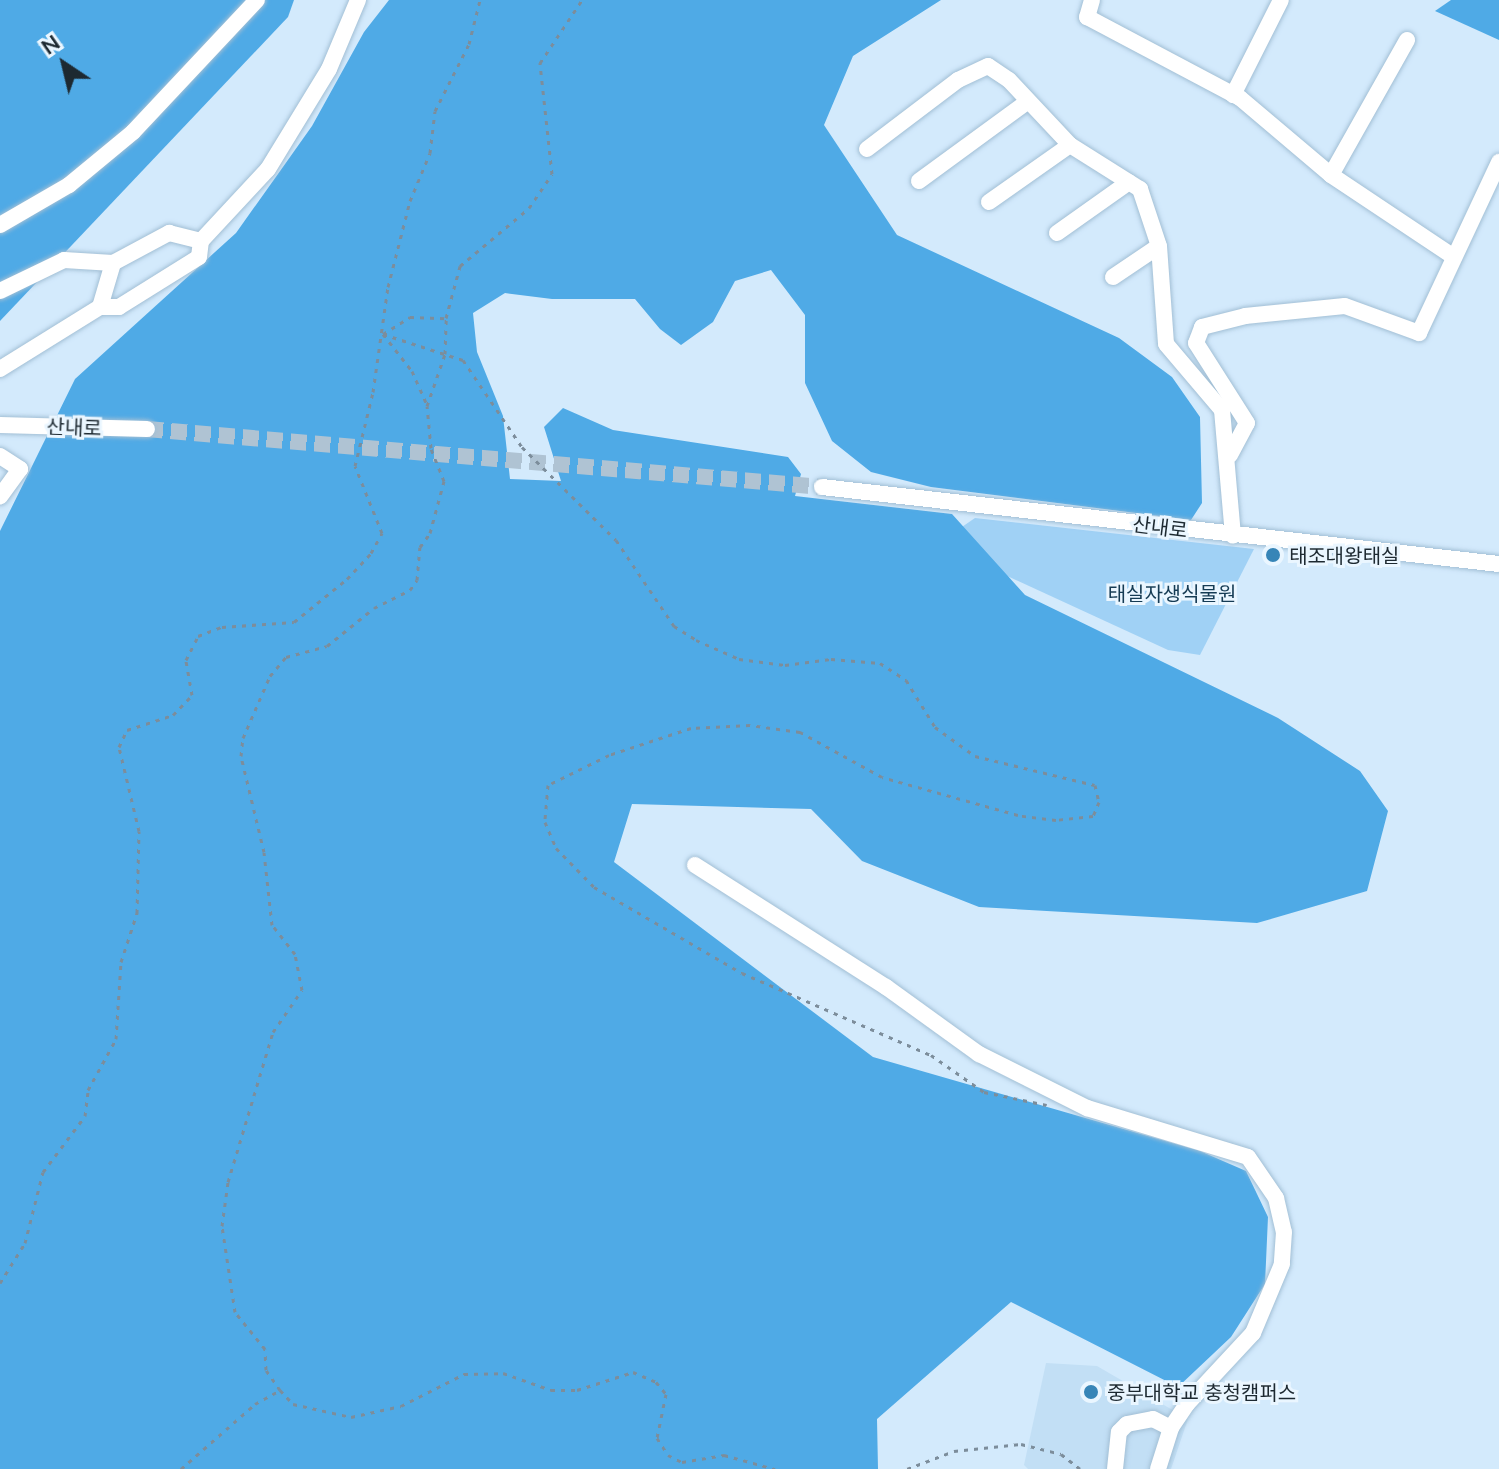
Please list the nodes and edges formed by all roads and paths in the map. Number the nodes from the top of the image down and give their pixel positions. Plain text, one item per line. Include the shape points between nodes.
1 (257, 0) edge
2 (358, 0) edge
3 (480, 0) edge
4 (582, 0) edge
5 (1092, 0) edge
6 (1259, 0) edge
7 (1278, 4) edge
8 (1407, 40) dead end
9 (1233, 95) junction
10 (1027, 102) junction
11 (1070, 145) junction
12 (867, 149) dead end
13 (1499, 162) edge
14 (1331, 175) junction
15 (919, 181) dead end
16 (1129, 182) junction
17 (989, 202) dead end
18 (0, 225) edge
19 (1057, 233) dead end
20 (201, 241) junction
21 (1159, 246) junction
22 (1454, 257) junction
23 (113, 263) junction
24 (1113, 277) dead end
25 (0, 291) edge
26 (100, 307) junction
27 (446, 318) junction
28 (383, 334) junction
29 (445, 354) junction
30 (0, 369) edge
31 (427, 406) junction
32 (0, 425) edge
33 (147, 429) tunnel mouth
34 (0, 456) edge
35 (1229, 456) junction
36 (822, 487) tunnel mouth
37 (0, 497) edge
38 (1233, 536) junction
39 (1499, 564) edge
40 (695, 865) dead end
41 (1058, 1106) dead end
42 (0, 1283) edge
43 (280, 1390) junction
44 (1171, 1428) junction
45 (181, 1469) edge
46 (775, 1469) edge
47 (907, 1469) edge
48 (1080, 1469) edge
49 (1115, 1469) edge
50 (1158, 1469) edge

1 - 18 street via 133,132 69,185
2 - 20 street via 329,69 268,169
3 - 28 path via 469,44 435,111 430,153 410,201 388,287
4 - 27 path via 540,63 552,174 529,208 460,266
5 - 9 street via 1087,17
6 - 7 street
7 - 9 street
8 - 14 street
9 - 14 street
10 - 11 street
10 - 12 street via 1000,71 978,67
10 - 15 street
11 - 16 street
11 - 17 street
13 - 22 street
14 - 22 street
16 - 19 street
16 - 21 street via 1148,203
20 - 23 street via 169,233
20 - 26 street via 199,257 119,307
21 - 24 street
21 - 35 street via 1166,344 1222,410
22 - 35 street via 1419,333 1345,306 1245,316 1202,327 1196,343 1247,423
23 - 25 street via 64,260
23 - 26 street
26 - 30 street
27 - 28 path via 410,317
27 - 29 path
28 - 29 path
28 - 31 path via 412,371
28 - 42 path via 355,466 382,533 371,553 317,608 294,622 222,627 198,636 186,660 192,695 173,715 127,730 119,747 139,831 137,913 121,962 116,1039 88,1090 85,1116 43,1172 25,1243
29 - 31 path
29 - 41 path via 463,360 478,376 522,447 616,540 674,626 739,659 785,665 831,659 880,663 906,680 935,727 975,756 1095,785 1099,802 1093,816 1056,820 1018,815 882,777 800,732 750,725 691,728 609,755 548,785 545,822 556,848 594,887 742,973 931,1055 984,1092
31 - 43 path via 431,448 444,481 430,533 420,547 417,580 327,646 286,657 270,676 243,738 241,756 264,852 272,925 295,954 302,990 273,1032 228,1182 222,1226 235,1312 265,1349 266,1370
32 - 33 street, 산내로
34 - 37 street via 20,469
35 - 38 street
36 - 38 street, 산내로
38 - 39 street, 산내로
40 - 44 street via 886,987 979,1054 1087,1108 1248,1157 1276,1198 1284,1232 1282,1264 1253,1333
43 - 45 path via 255,1404
43 - 46 path via 293,1404 351,1417 401,1406 464,1374 503,1373 564,1390 633,1372 656,1382 666,1394 657,1438 668,1455 682,1462 724,1455
44 - 49 street via 1153,1419 1127,1424 1114,1447
44 - 50 street
47 - 48 path via 954,1451 1021,1444 1061,1454

